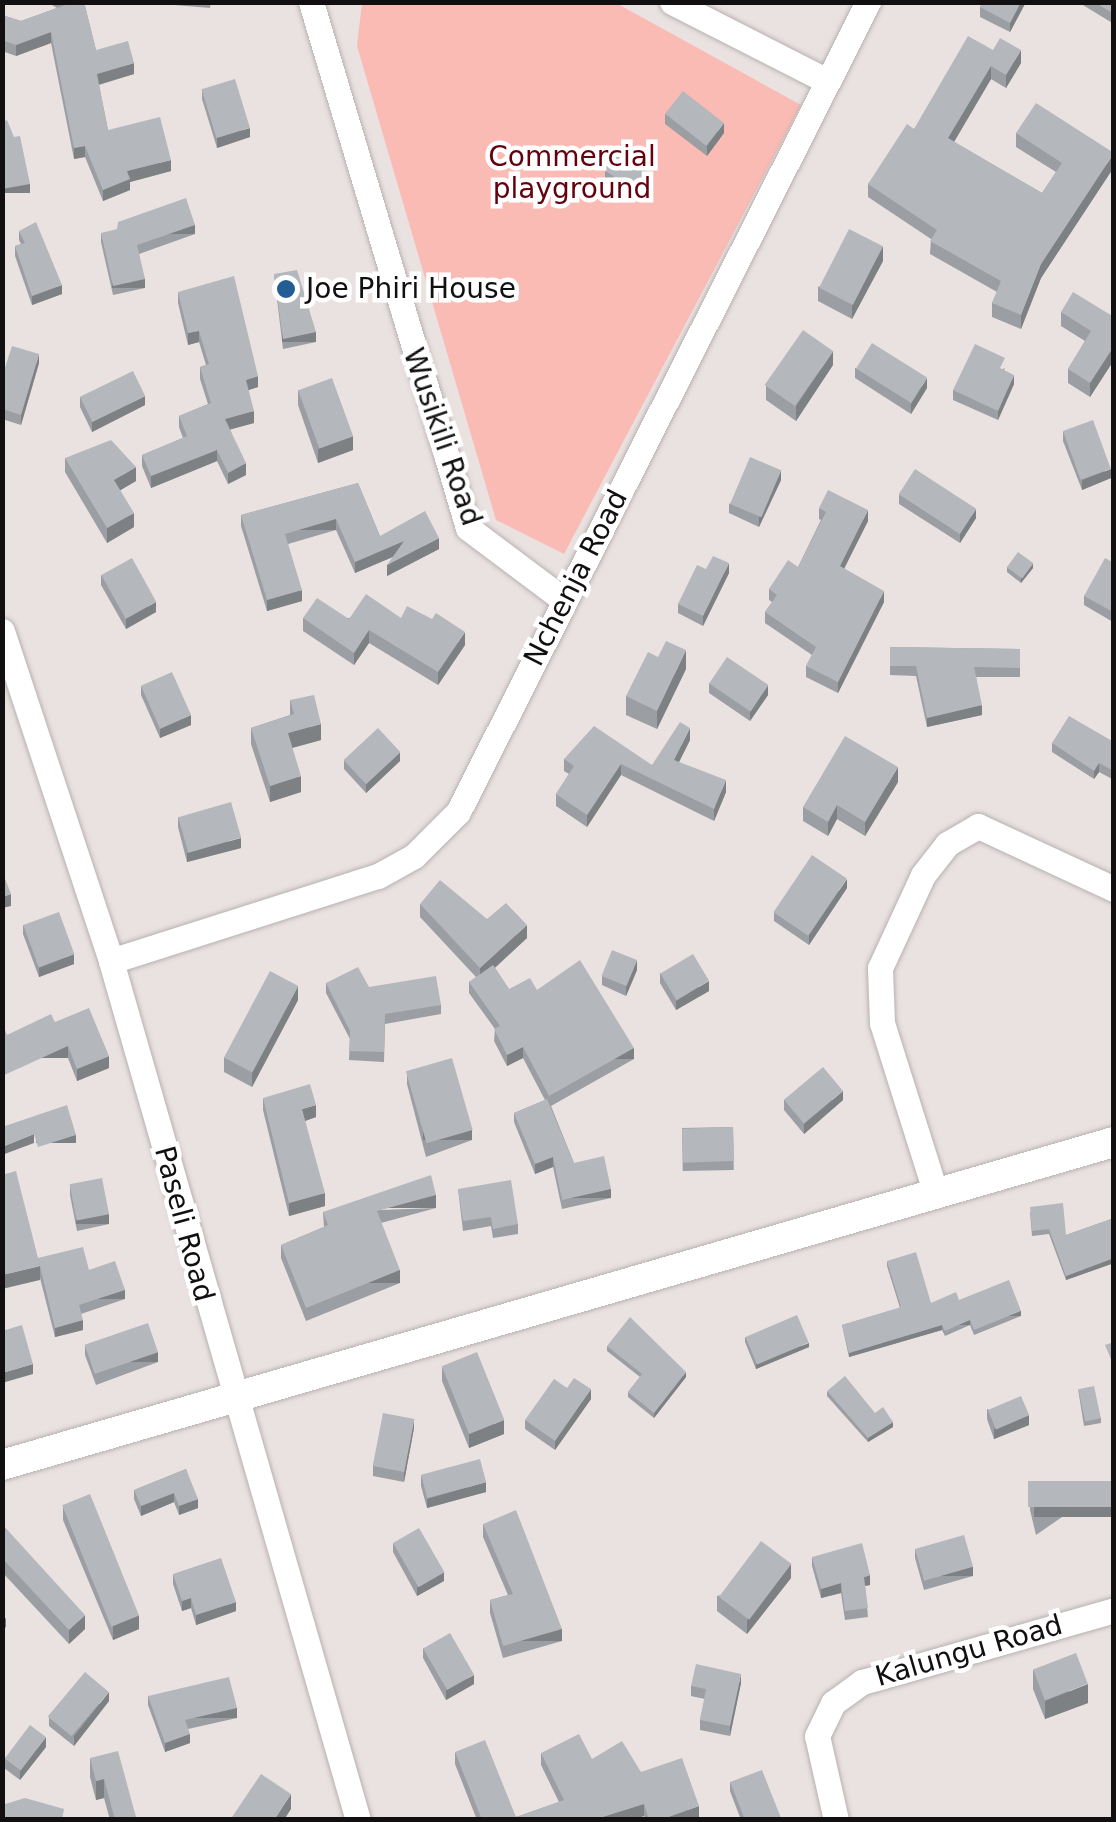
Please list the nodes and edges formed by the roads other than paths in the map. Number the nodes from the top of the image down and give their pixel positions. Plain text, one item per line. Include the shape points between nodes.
1 (310, 2) edge
2 (672, 2) edge
3 (868, 2) edge
4 (827, 82) junction
5 (564, 600) junction
6 (2, 631) edge
7 (1114, 889) edge
8 (111, 961) junction
9 (1114, 1142) edge
10 (936, 1190) junction
11 (231, 1395) junction
12 (2, 1465) edge
13 (1114, 1610) edge
14 (358, 1820) edge
15 (836, 1820) edge

1 - 5 street, Wusikili Road via 468,528
2 - 4 street
3 - 4 street, Nchenja Road
4 - 5 street, Nchenja Road
5 - 8 street, Nchenja Road via 468,797 414,856 378,876
6 - 8 street, Paseli Road
7 - 10 street via 978,826 947,844 924,875 880,968 882,1023
8 - 11 street, Paseli Road
9 - 10 street
10 - 11 street
11 - 12 street
11 - 14 street, Paseli Road
13 - 15 street, Kalungu Road via 862,1682 832,1703 817,1736

